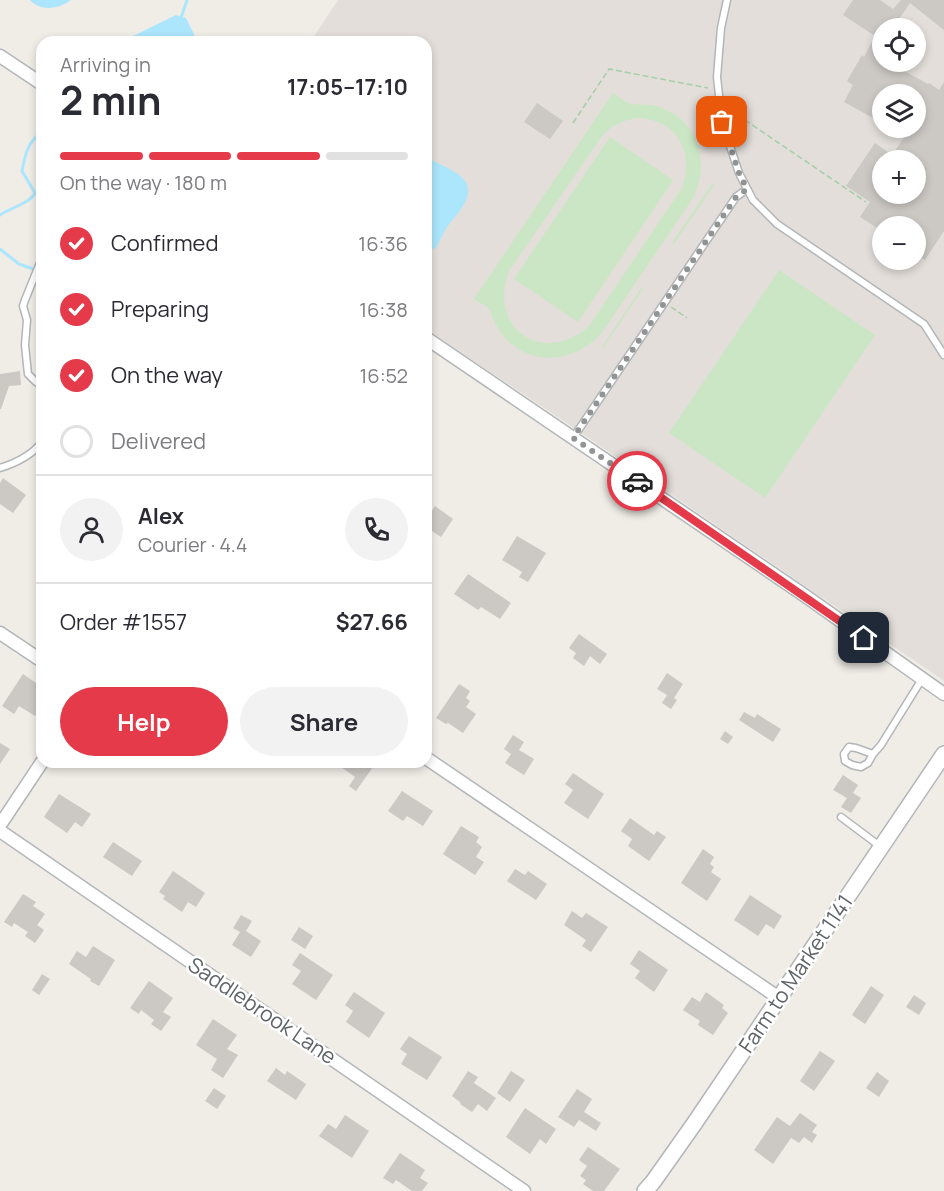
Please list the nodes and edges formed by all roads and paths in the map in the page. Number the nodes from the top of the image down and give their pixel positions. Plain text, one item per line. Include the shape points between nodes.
1 (727, 0) edge
2 (0, 56) edge
3 (36, 80) edge
4 (711, 88) dead end
5 (720, 103) junction
6 (573, 123) dead end
7 (747, 189) junction
8 (866, 202) dead end
9 (36, 273) edge
10 (665, 303) junction
11 (687, 318) dead end
12 (432, 342) edge
13 (944, 355) edge
14 (36, 381) edge
15 (573, 438) junction
16 (36, 449) edge
17 (0, 468) edge
18 (0, 633) edge
19 (36, 657) edge
20 (922, 678) junction
21 (944, 694) edge
22 (873, 754) junction
23 (944, 754) edge
24 (432, 762) edge
25 (38, 768) edge
26 (841, 817) dead end
27 (0, 825) edge
28 (0, 831) edge
29 (881, 847) junction
30 (779, 998) junction
31 (524, 1191) edge
32 (645, 1191) edge

1 - 5 lane via 717,77
2 - 3 street
4 - 6 path via 609,69
5 - 7 lane via 722,122
5 - 8 path
7 - 10 lane via 736,197
7 - 13 lane via 777,224 924,324
9 - 14 lane via 24,306 28,374
10 - 11 path
10 - 15 lane
12 - 15 street
15 - 20 street
16 - 17 lane
18 - 19 street
20 - 21 street
20 - 22 lane
22 - 22 lane via 849,747 844,754 845,761 861,767
23 - 29 street, Farm to Market 1141
24 - 30 street
25 - 27 street
26 - 29 lane
28 - 31 street, Saddlebrook Lane
29 - 30 street, Farm to Market 1141
30 - 32 street, Farm to Market 1141

